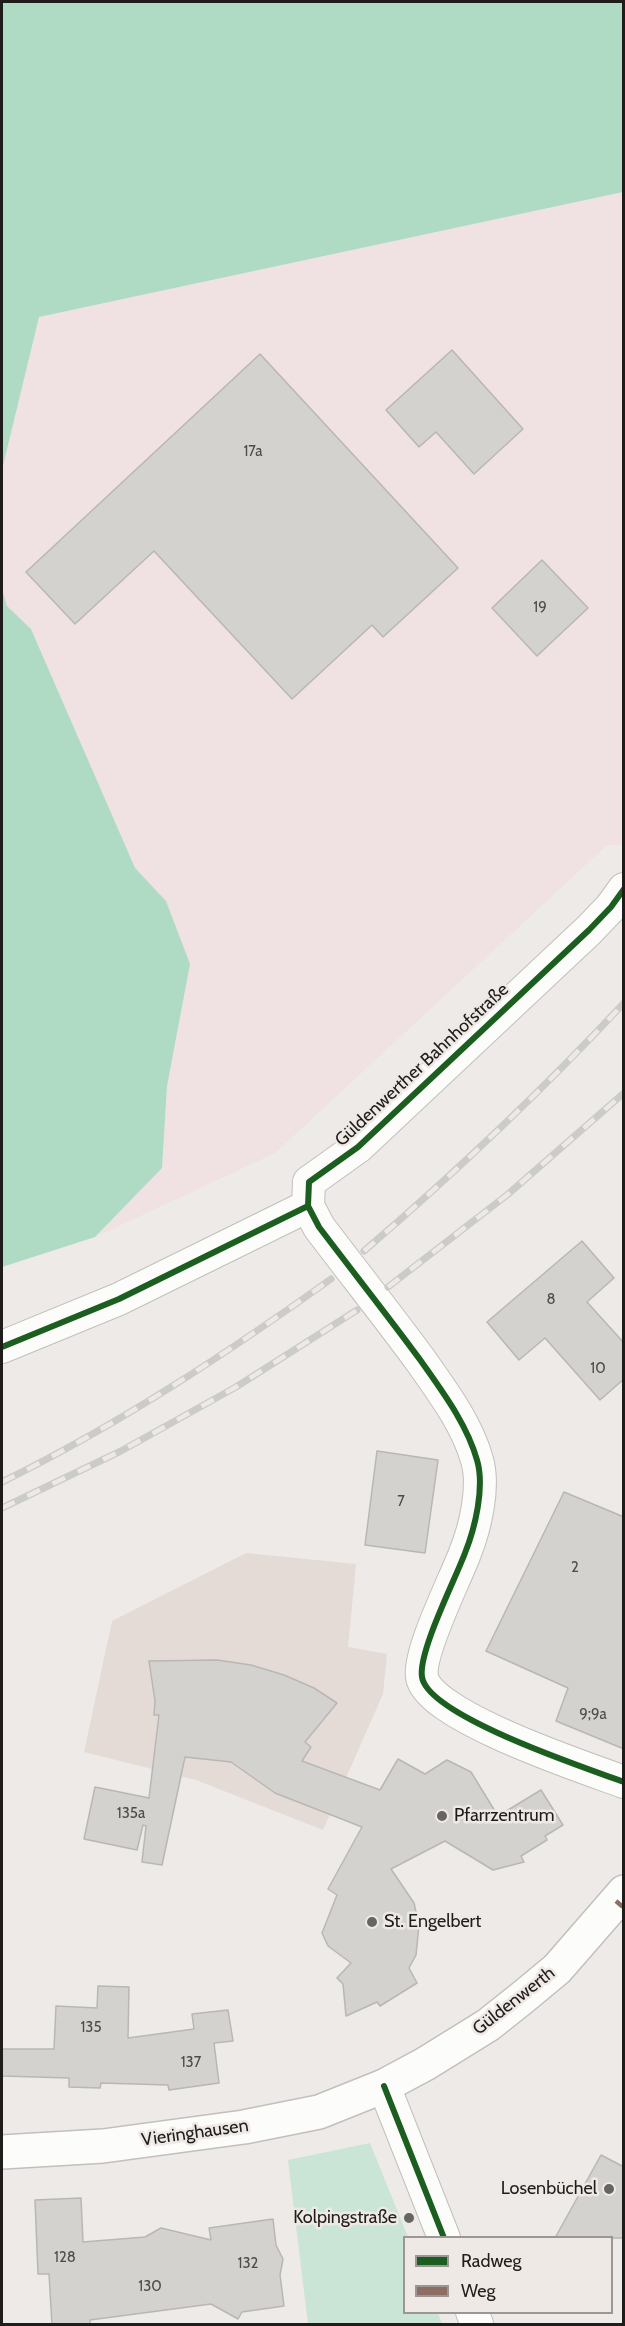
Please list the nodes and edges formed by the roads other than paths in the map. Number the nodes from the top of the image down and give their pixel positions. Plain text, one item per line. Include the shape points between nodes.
1 (624, 889) edge
2 (308, 1206) junction
3 (2, 1347) edge
4 (624, 1782) edge
5 (624, 1892) edge
6 (384, 2086) junction
7 (2, 2152) edge
8 (443, 2236) edge

1 - 2 street, Güldenwerther Bahnhofstraße via 590,930 366,1140 309,1182
2 - 3 street via 119,1299
2 - 4 street via 319,1227 440,1388 478,1461 479,1497 472,1534 424,1659 422,1677 431,1695 446,1707 531,1748
5 - 6 main road, Güldenwerth via 557,1969 522,1998 488,2025
6 - 7 main road, Vieringhausen via 319,2112 244,2127 103,2146
6 - 8 street

